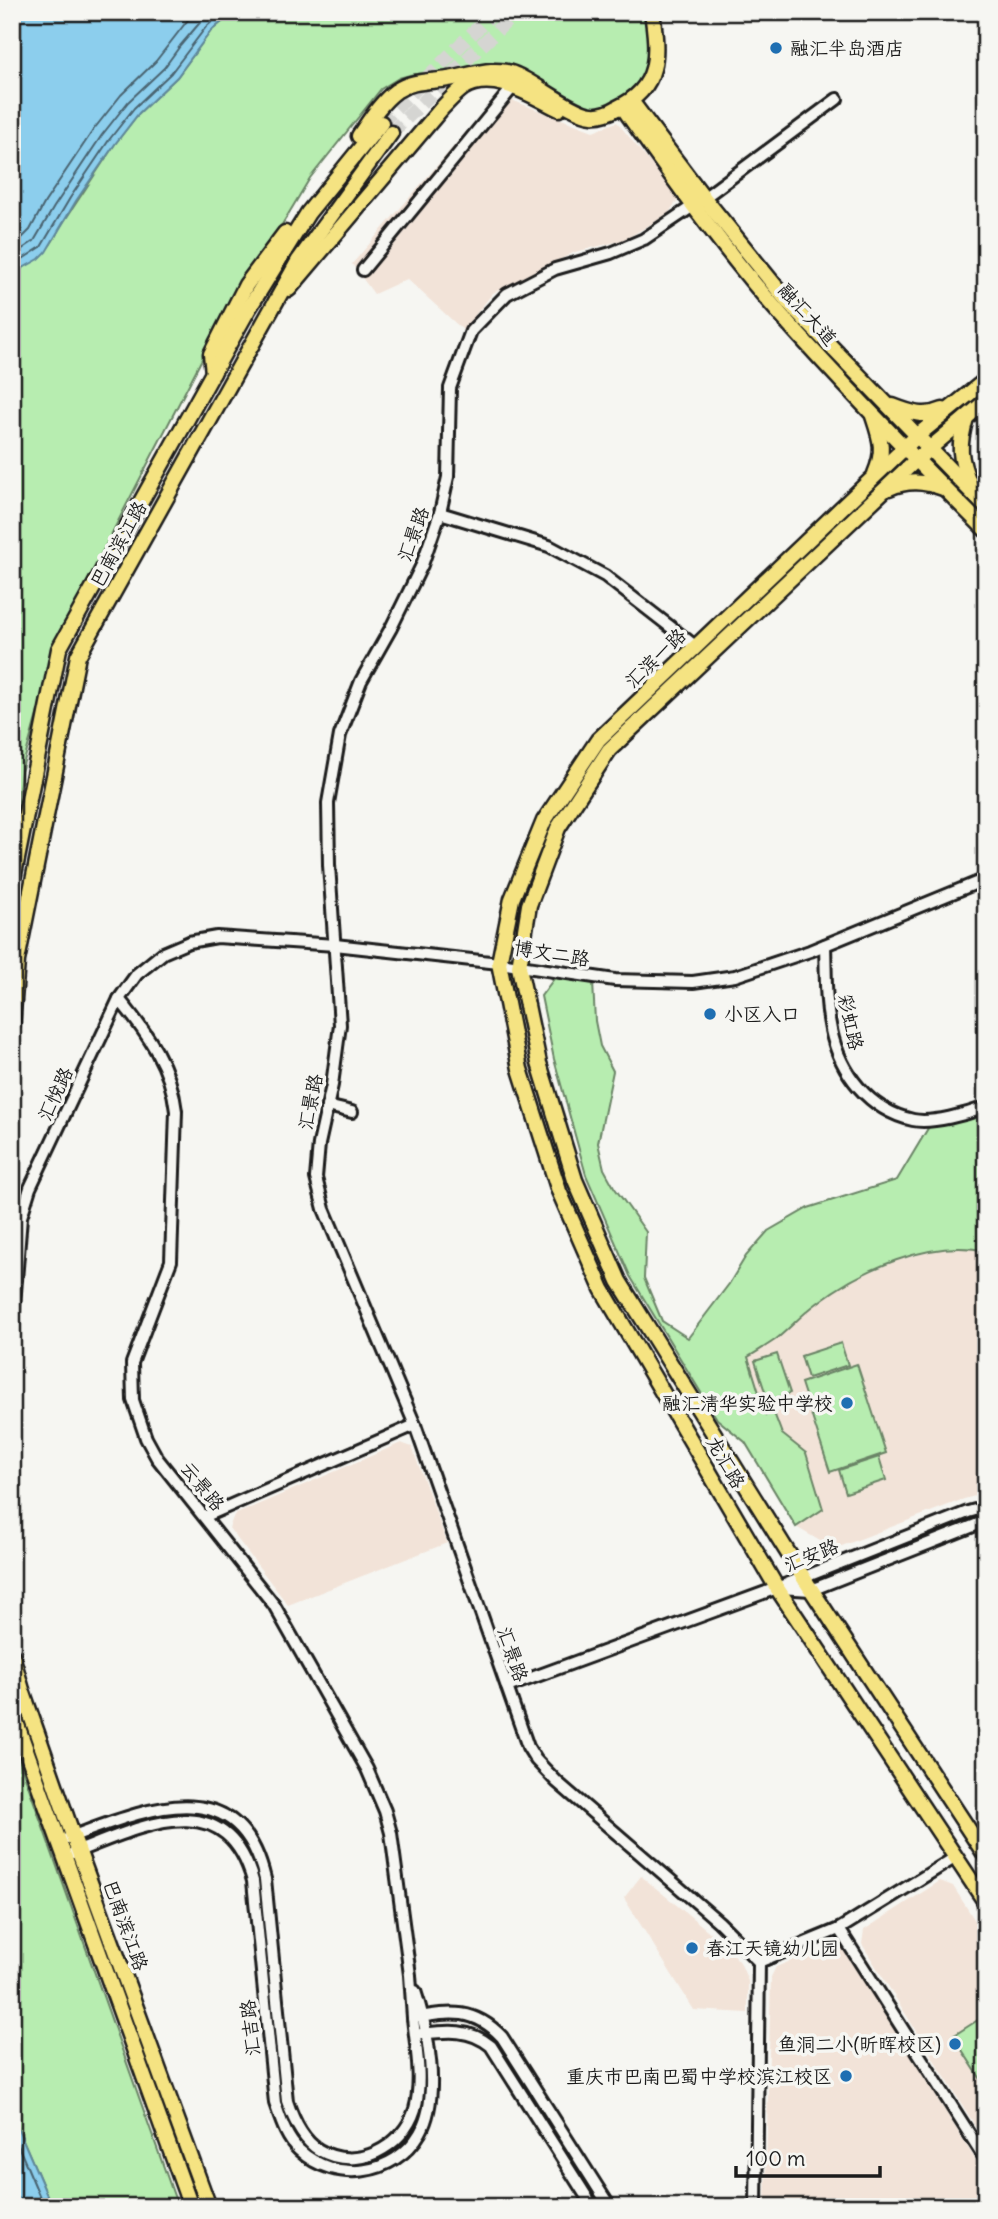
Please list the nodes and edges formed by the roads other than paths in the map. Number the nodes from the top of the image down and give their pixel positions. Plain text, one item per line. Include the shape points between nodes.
1 (655, 12) edge
2 (513, 87) junction
3 (837, 99) dead end
4 (628, 106) junction
5 (699, 202) junction
6 (363, 270) dead end
7 (271, 308) junction
8 (213, 373) junction
9 (986, 380) edge
10 (986, 401) edge
11 (885, 403) junction
12 (951, 407) junction
13 (872, 412) junction
14 (966, 418) junction
15 (918, 435) junction
16 (905, 448) junction
17 (930, 448) junction
18 (916, 460) junction
19 (874, 477) junction
20 (945, 489) junction
21 (884, 490) junction
22 (973, 493) junction
23 (986, 507) edge
24 (440, 513) junction
25 (986, 530) edge
26 (695, 646) junction
27 (986, 879) edge
28 (12, 884) edge
29 (335, 945) junction
30 (825, 945) junction
31 (499, 963) junction
32 (519, 967) junction
33 (119, 999) junction
34 (12, 1026) edge
35 (327, 1106) junction
36 (986, 1107) edge
37 (352, 1112) dead end
38 (12, 1329) edge
39 (415, 1425) junction
40 (986, 1507) edge
41 (206, 1516) junction
42 (986, 1521) edge
43 (803, 1577) junction
44 (778, 1588) junction
45 (811, 1590) junction
46 (12, 1655) edge
47 (507, 1687) junction
48 (12, 1711) edge
49 (66, 1838) junction
50 (72, 1853) junction
51 (986, 1856) edge
52 (956, 1857) junction
53 (986, 1903) edge
54 (839, 1929) junction
55 (759, 1962) junction
56 (418, 2017) junction
57 (420, 2034) junction
58 (986, 2160) edge
59 (191, 2207) edge
60 (209, 2207) edge
61 (593, 2207) edge
62 (610, 2207) edge
63 (756, 2207) edge

1 - 4 main road via 657,44 651,78
2 - 4 main road via 572,116 593,121
2 - 6 street
2 - 7 main road via 477,82 442,108
3 - 5 street, 汇景路
4 - 5 main road, 融汇大道
4 - 8 main road via 591,116 514,73 494,71 414,82 398,89 246,285 211,354
5 - 11 main road, 融汇大道
5 - 13 main road, 融汇大道 via 780,313
5 - 24 street, 汇景路 via 644,239 555,269 507,294 471,331 450,388 448,477
7 - 8 main road, 巴南滨江路 via 386,128 308,213
7 - 34 main road, 巴南滨江路 via 78,656 17,961
8 - 28 main road, 巴南滨江路 via 59,649
9 - 12 main road, 汇滨一路
10 - 14 main road, 汇滨一路
11 - 12 main road via 917,415
11 - 15 main road, 融汇大道
12 - 15 main road, 汇滨一路
13 - 16 main road, 融汇大道
13 - 19 main road via 882,446
14 - 17 main road, 汇滨一路
14 - 22 main road via 960,455
15 - 16 main road, 汇滨一路
15 - 17 main road, 融汇大道
16 - 18 main road, 融汇大道
16 - 19 main road, 汇滨一路
17 - 18 main road, 汇滨一路
17 - 22 main road, 融汇大道
18 - 20 main road, 融汇大道
18 - 21 main road, 汇滨一路
19 - 26 main road, 汇滨一路
20 - 21 main road via 914,481
20 - 25 main road, 融汇大道
21 - 32 main road, 汇滨一路 via 609,750 558,828 529,905
22 - 23 main road, 融汇大道
24 - 26 street via 549,546 605,576
24 - 29 street, 汇景路 via 422,565 360,681 340,735 328,803
26 - 31 main road, 汇滨一路 via 598,740 544,821 512,899
27 - 30 street, 博文二路
29 - 31 street, 博文二路
29 - 33 street, 博文二路 via 217,937 189,942 163,953 136,974
29 - 35 street, 汇景路 via 340,1025
30 - 32 street, 博文二路 via 735,976 693,982 615,980
30 - 36 street, 彩虹路 via 826,1001 849,1078 885,1109 914,1120
31 - 32 street, 博文二路
31 - 44 main road, 龙汇路 via 523,1082 559,1191 602,1289
32 - 43 main road, 龙汇路 via 539,1063 575,1180 619,1281
33 - 38 street, 汇悦路 via 24,1204
33 - 41 street, 云景路 via 159,1055 176,1111 171,1261 132,1363 133,1401 157,1458
35 - 37 street
35 - 39 street, 汇景路 via 316,1178 324,1209
39 - 41 street
39 - 47 street, 汇景路
40 - 43 street, 汇安路
41 - 56 street, 云景路 via 274,1605 377,1791 391,1833
42 - 45 street, 汇安路
43 - 44 street, 汇安路
43 - 45 main road, 龙汇路
44 - 45 street, 汇安路
44 - 47 street
44 - 52 main road, 龙汇路
45 - 51 main road, 龙汇路
46 - 49 main road, 巴南滨江路
47 - 55 street, 汇景路 via 528,1747 547,1772
48 - 49 main road, 巴南滨江路
49 - 50 main road, 巴南滨江路
49 - 57 street, 汇吉路 via 143,1811 184,1805 220,1814 246,1836 265,1879 287,2101 298,2127 320,2151 365,2157 396,2140 415,2108
50 - 57 street, 汇吉路 via 167,1820 210,1824 235,1842 253,1881 275,2103 288,2136 314,2161 349,2172 369,2170 405,2151 427,2112 430,2069
50 - 59 main road, 巴南滨江路
50 - 60 main road, 巴南滨江路
52 - 53 main road, 龙汇路
52 - 54 street
54 - 55 street
54 - 58 street
55 - 63 street
56 - 57 street, 汇吉路
56 - 62 street via 458,2014 491,2025
57 - 61 street via 464,2032 491,2046

